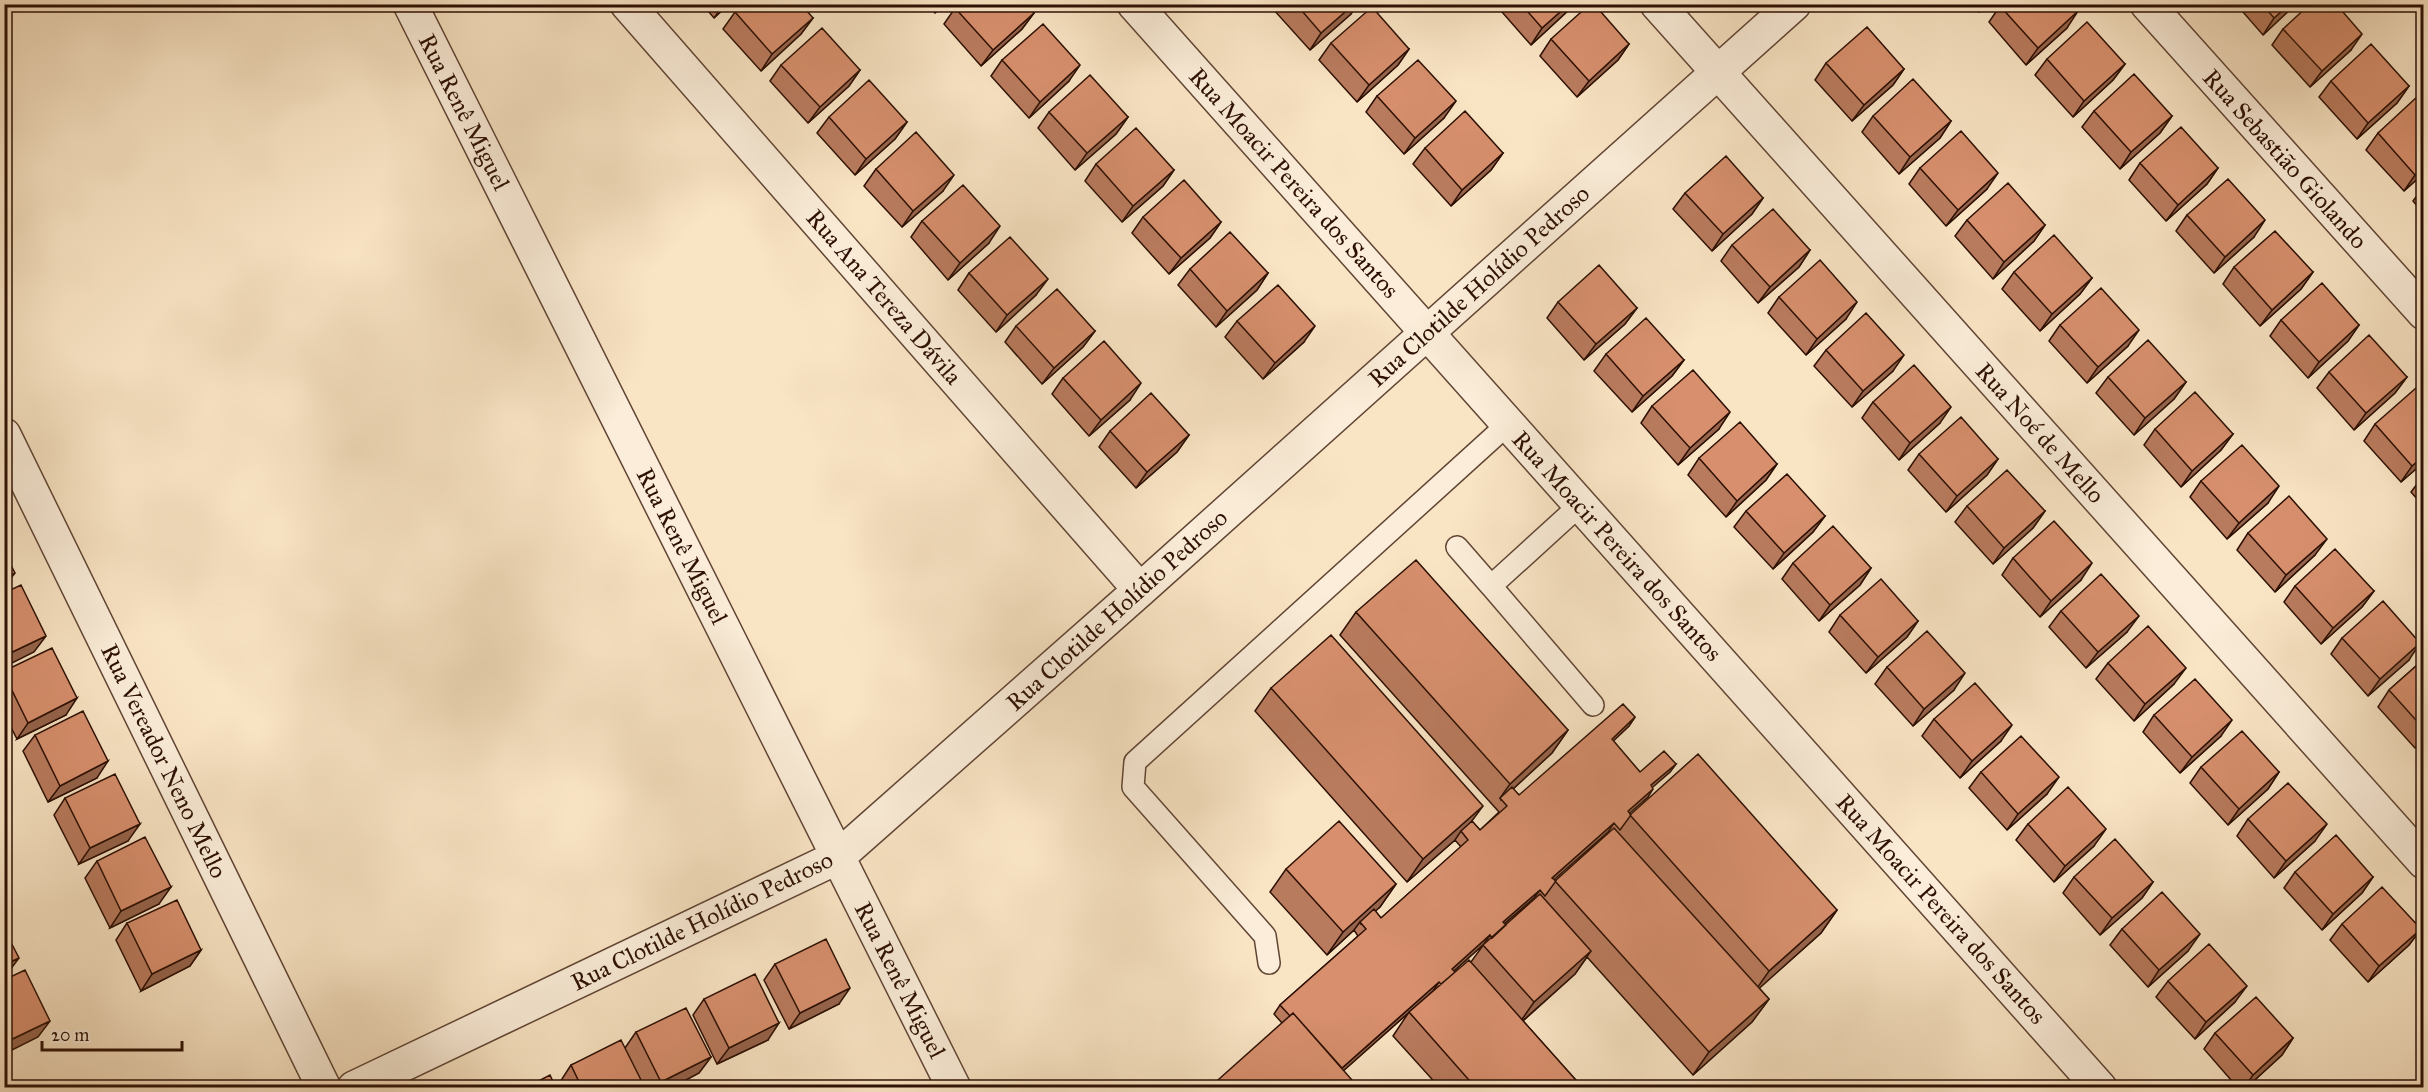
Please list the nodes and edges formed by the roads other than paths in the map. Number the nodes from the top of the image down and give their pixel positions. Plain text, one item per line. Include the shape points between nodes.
1 (410, 4) edge
2 (627, 4) edge
3 (1134, 4) edge
4 (1657, 4) edge
5 (1794, 4) edge
6 (2147, 4) edge
7 (1718, 72) junction
8 (2424, 313) edge
9 (1427, 333) junction
10 (1508, 424) junction
11 (4, 435) edge
12 (1581, 505) junction
13 (1457, 547) dead end
14 (1491, 586) junction
15 (1140, 590) junction
16 (1593, 705) dead end
17 (838, 857) junction
18 (2424, 862) edge
19 (1269, 963) dead end
20 (324, 1088) edge
21 (354, 1088) edge
22 (954, 1088) edge
23 (2100, 1088) edge

1 - 17 street, Rua Renê Miguel
2 - 15 street, Rua Ana Tereza Dávila
3 - 9 street, Rua Moacir Pereira dos Santos
4 - 7 street, Rua Noé de Mello
5 - 7 street, Rua Clotilde Holídio Pedroso
6 - 8 street, Rua Sebastião Giolando
7 - 9 street, Rua Clotilde Holídio Pedroso
7 - 18 street, Rua Noé de Mello
9 - 10 street, Rua Moacir Pereira dos Santos
9 - 15 street, Rua Clotilde Holídio Pedroso
10 - 12 street, Rua Moacir Pereira dos Santos
10 - 19 lane via 1135,762 1134,787 1265,936
11 - 20 street, Rua Vereador Neno Mello
12 - 14 lane
12 - 23 street, Rua Moacir Pereira dos Santos
13 - 14 lane
14 - 16 lane
15 - 17 street, Rua Clotilde Holídio Pedroso
17 - 21 street, Rua Clotilde Holídio Pedroso
17 - 22 street, Rua Renê Miguel

